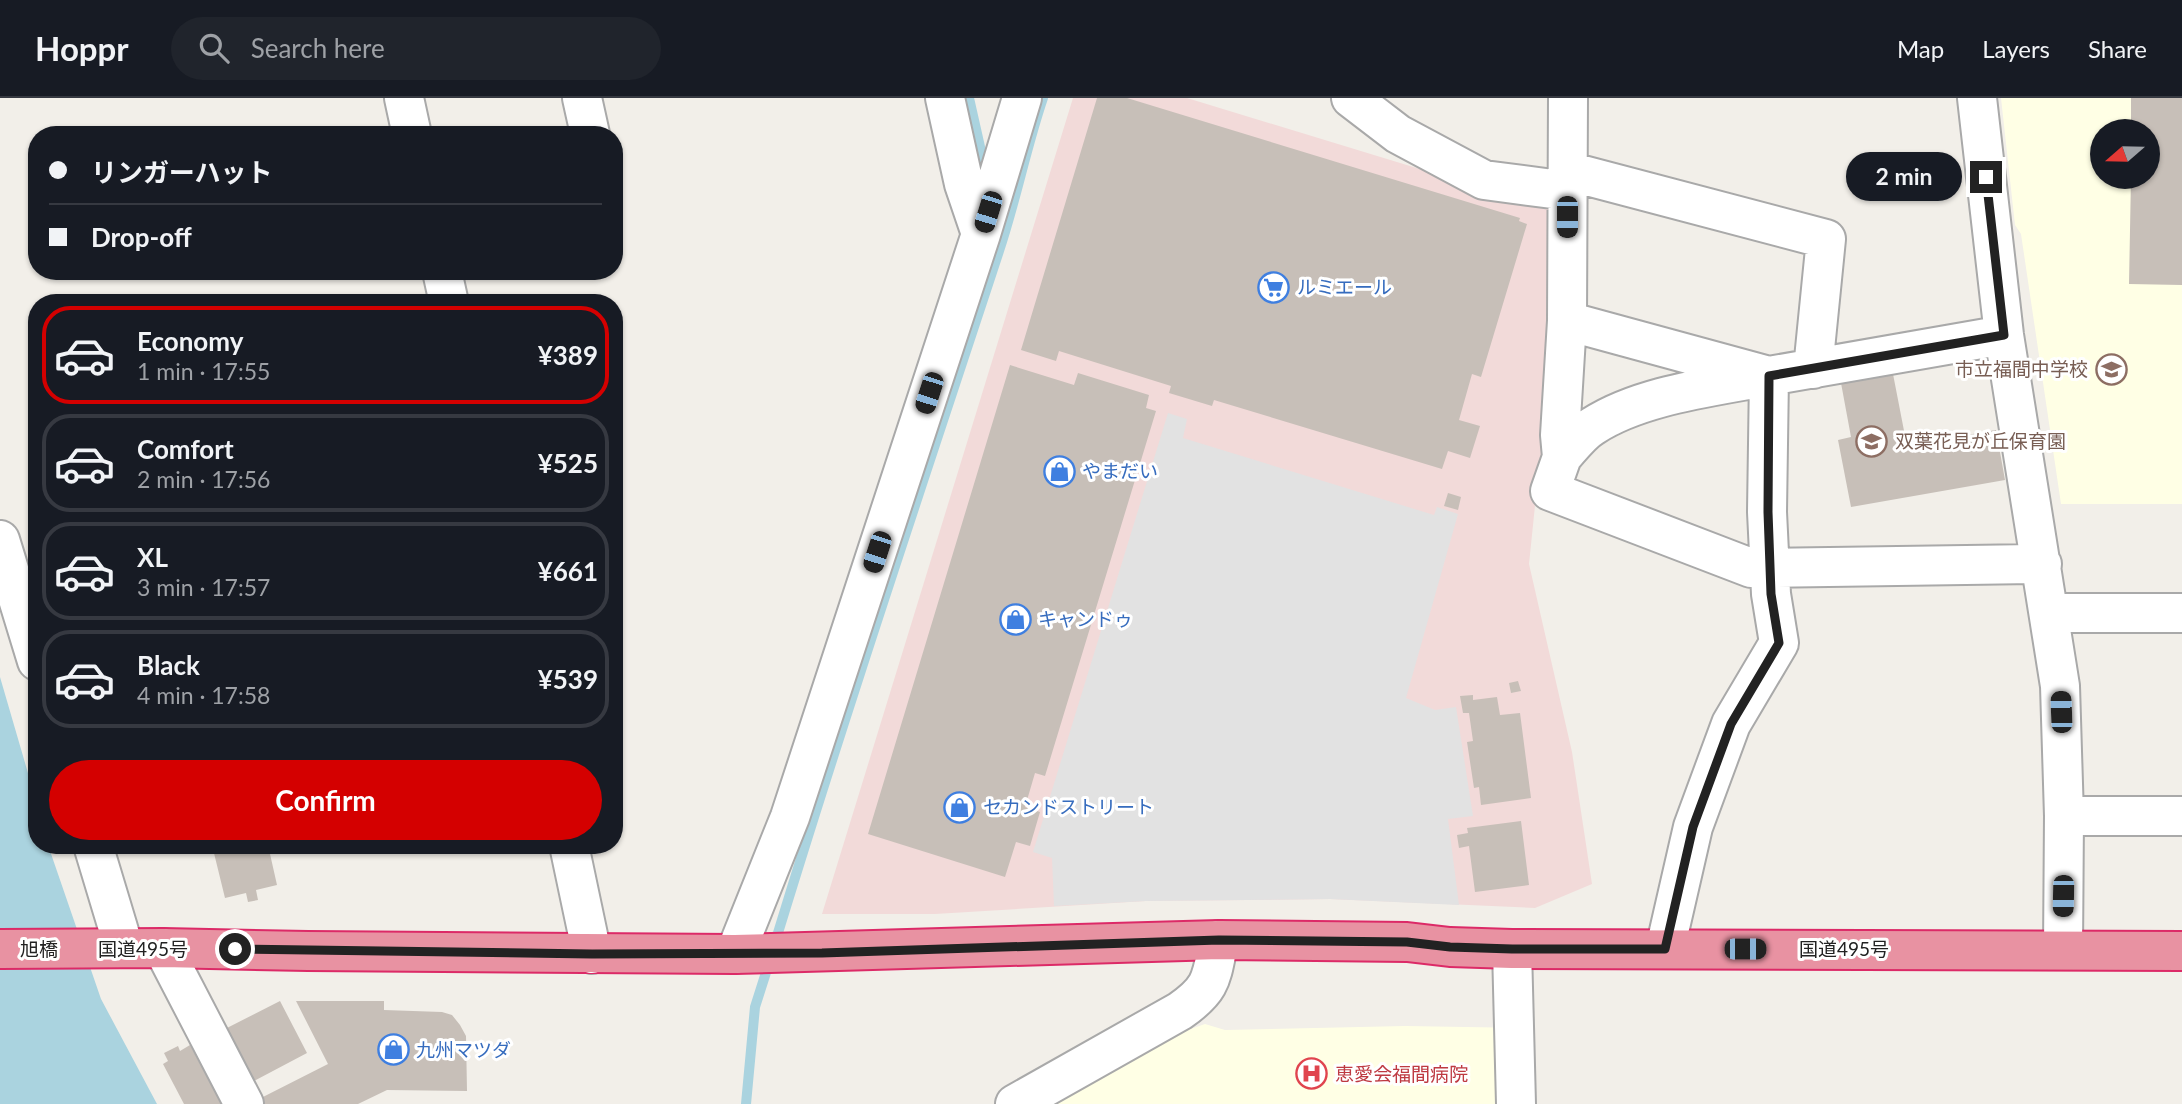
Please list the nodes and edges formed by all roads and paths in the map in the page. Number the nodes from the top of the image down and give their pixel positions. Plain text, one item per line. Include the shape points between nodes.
1 (404, 98) edge
2 (582, 98) edge
3 (945, 98) edge
4 (1022, 98) edge
5 (1351, 98) edge
6 (1568, 98) edge
7 (1977, 98) edge
8 (410, 126) edge
9 (588, 126) edge
10 (1568, 181) junction
11 (981, 234) junction
12 (1567, 321) junction
13 (2004, 335) junction
14 (1813, 369) junction
15 (1769, 376) junction
16 (1562, 457) junction
17 (0, 540) edge
18 (2042, 564) junction
19 (1771, 567) junction
20 (2050, 612) junction
21 (2182, 613) edge
22 (28, 632) edge
23 (2064, 816) junction
24 (2182, 816) edge
25 (96, 854) edge
26 (571, 854) edge
27 (1219, 940) junction
28 (163, 947) junction
29 (124, 948) junction
30 (0, 949) edge
31 (78, 949) joint
32 (1512, 949) junction
33 (1665, 949) junction
34 (2063, 949) junction
35 (2182, 951) edge
36 (592, 954) junction
37 (735, 954) junction
38 (244, 1104) edge
39 (1015, 1104) edge
40 (1516, 1104) edge

1 - 8 street
2 - 9 street
3 - 11 street via 964,184
4 - 11 street
5 - 10 street via 1398,134 1484,180
6 - 10 street
7 - 13 street
10 - 12 street
10 - 14 street via 1826,239
11 - 37 street via 790,817
12 - 15 street
12 - 16 street
13 - 14 street
13 - 18 street
14 - 15 street
15 - 16 street via 1625,409 1591,427
15 - 19 street
16 - 19 street via 1550,491 1751,568
17 - 22 street
18 - 19 street
18 - 20 street
19 - 33 street via 1779,643 1731,724 1698,814
20 - 21 street
20 - 23 street via 2060,686
23 - 24 street
23 - 34 street
25 - 29 street
26 - 36 street
27 - 32 highway, 国道495号 via 1407,942
27 - 37 highway, 国道495号
27 - 39 street via 1210,981 1200,997
28 - 29 highway, 国道495号
28 - 36 highway, 国道495号
28 - 38 street
29 - 31 highway, 国道495号
30 - 31 highway, 旭橋
32 - 33 highway, 国道495号
32 - 40 street
33 - 34 highway, 国道495号
34 - 35 highway, 国道495号
36 - 37 highway, 国道495号

